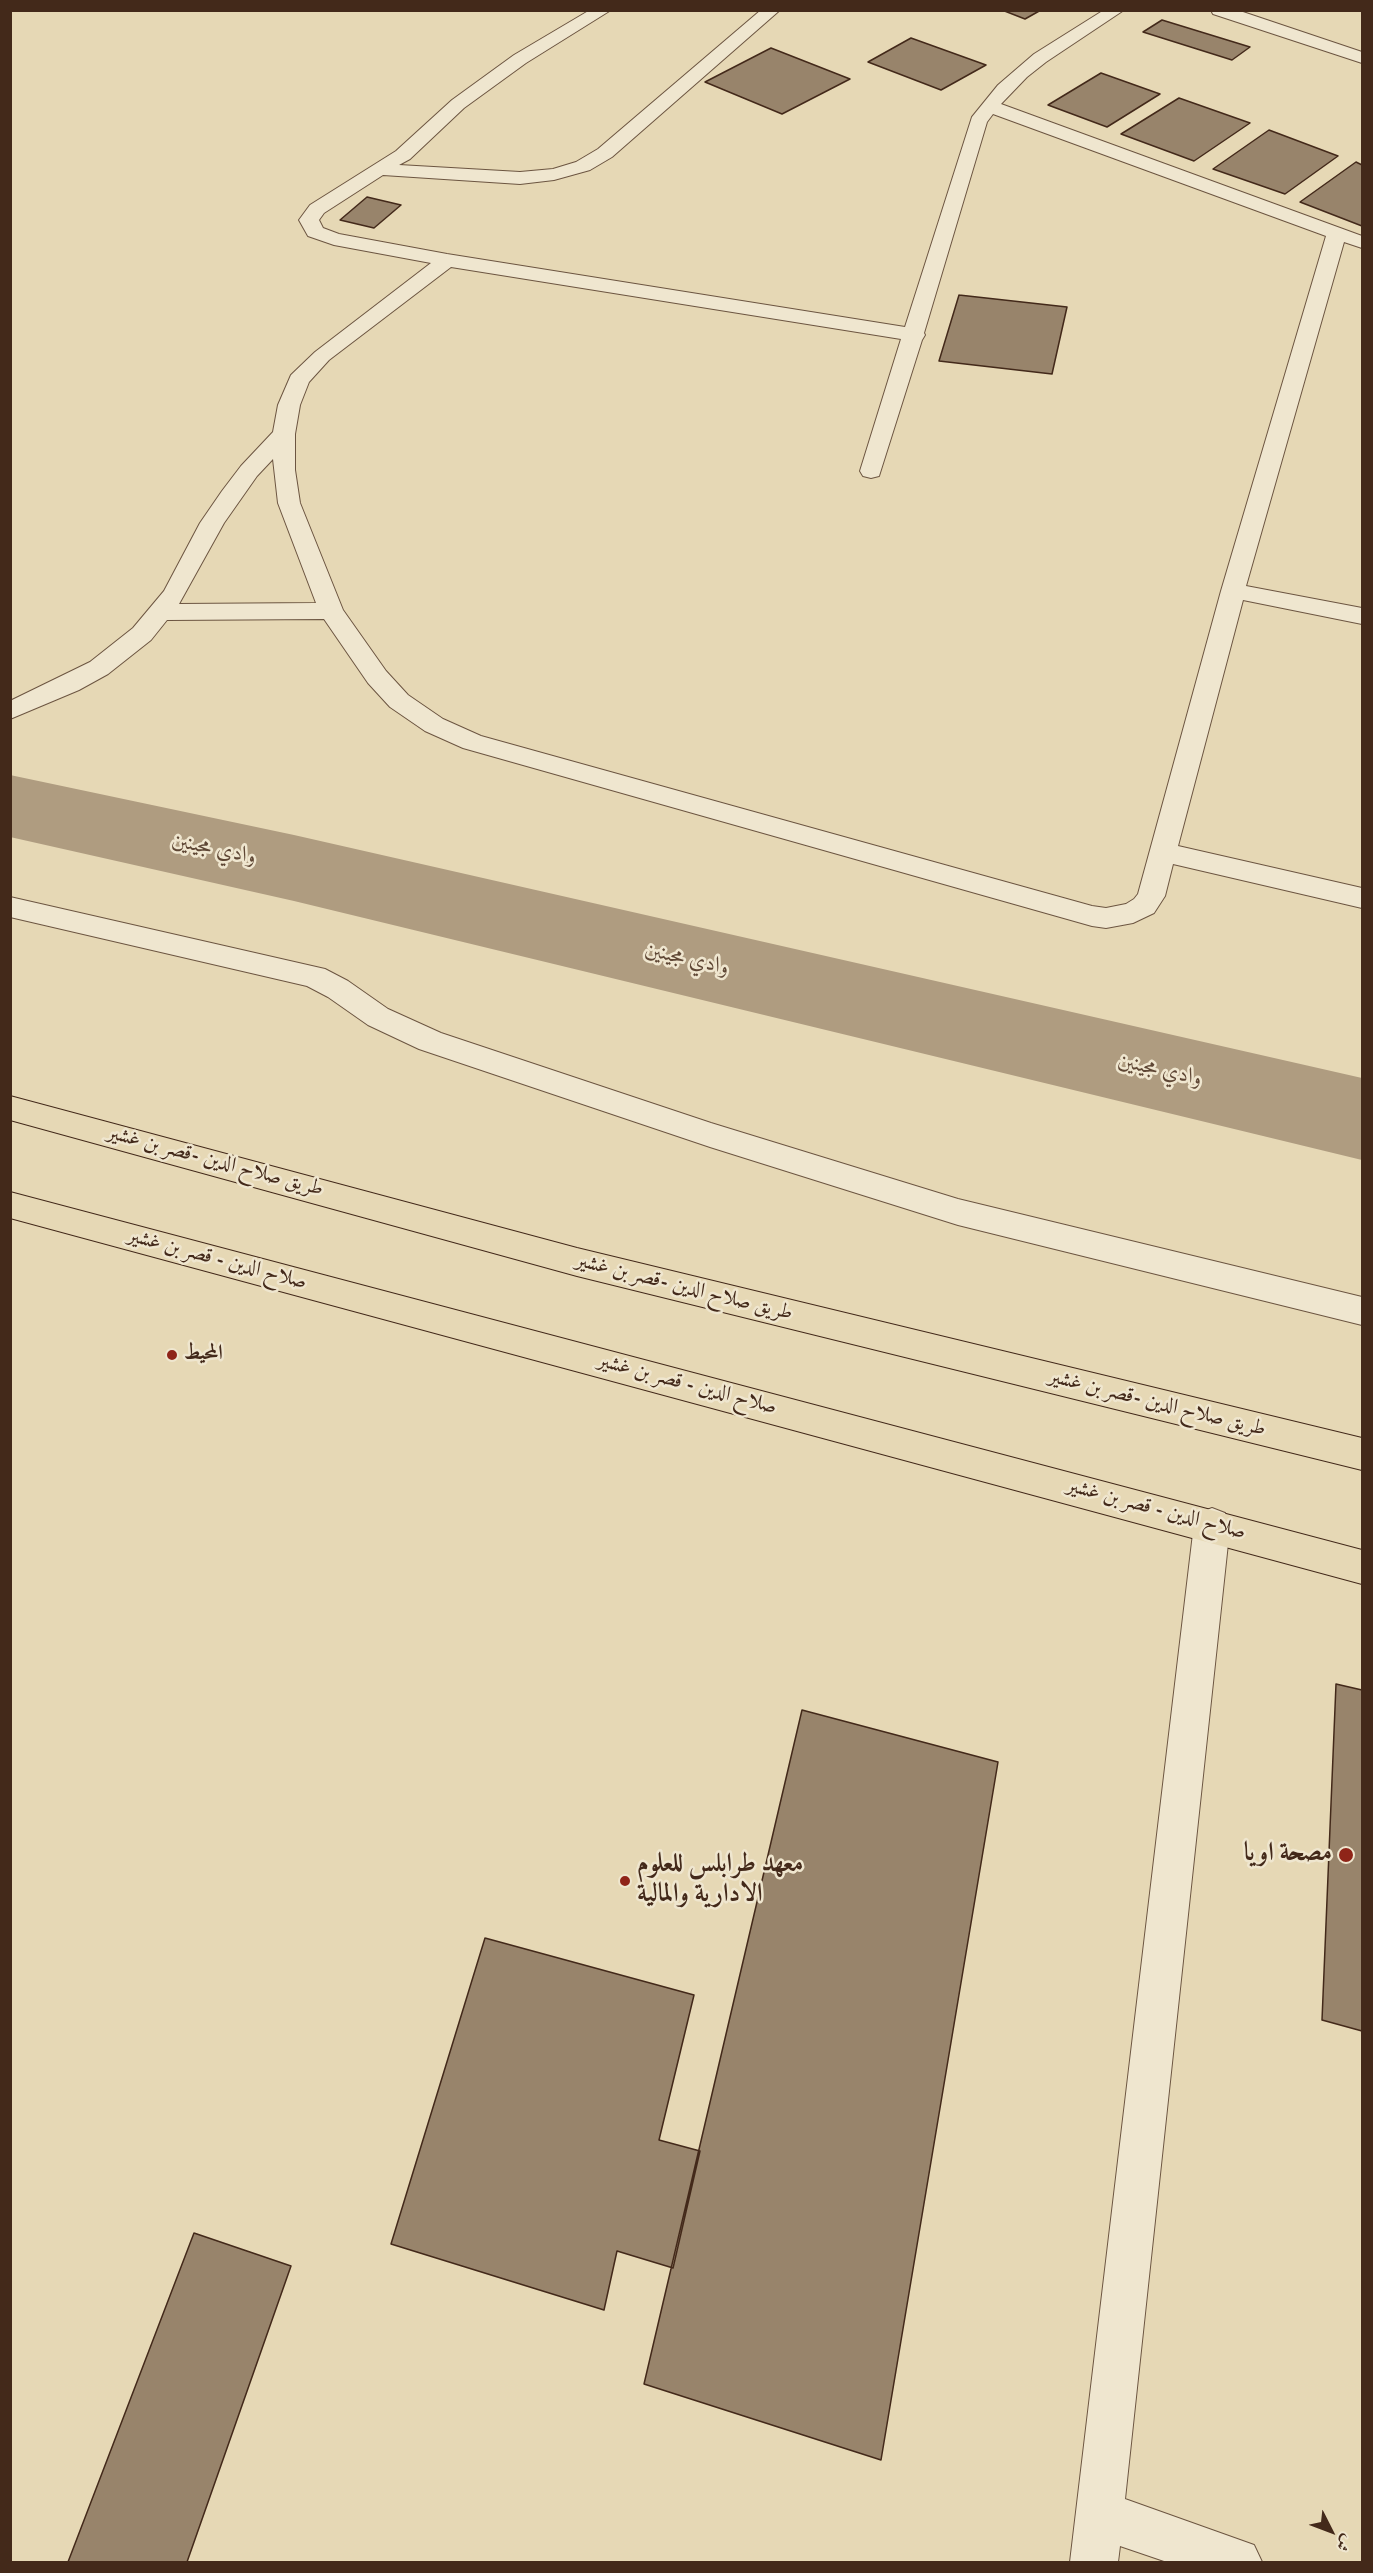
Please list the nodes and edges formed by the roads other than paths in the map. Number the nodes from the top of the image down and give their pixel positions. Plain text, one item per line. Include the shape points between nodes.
1 (603, 10) edge
2 (772, 10) edge
3 (1116, 10) edge
4 (1219, 10) edge
5 (1362, 58) edge
6 (989, 106) junction
7 (384, 170) junction
8 (1336, 232) junction
9 (1362, 242) edge
10 (447, 261) junction
11 (915, 334) junction
12 (284, 434) junction
13 (871, 471) dead end
14 (1233, 591) junction
15 (331, 611) junction
16 (162, 612) junction
17 (1362, 616) edge
18 (10, 711) edge
19 (1163, 852) junction
20 (1362, 898) edge
21 (10, 907) edge
22 (10, 1108) edge
23 (10, 1205) edge
24 (1362, 1311) edge
25 (1362, 1454) edge
26 (1212, 1525) junction
27 (1362, 1567) edge
28 (1100, 2515) junction
29 (1094, 2562) edge
30 (1237, 2562) edge

1 - 7 street via 487,81
2 - 7 street via 605,153 583,166 520,178
3 - 6 street via 1040,58
4 - 5 street
6 - 8 street
6 - 11 street via 972,136
7 - 10 street via 317,209 309,220 315,232
8 - 9 street
8 - 14 street
10 - 11 street
10 - 12 street via 322,356 299,380
11 - 13 street
12 - 15 street via 289,503
12 - 16 street via 230,496 212,523 189,572
14 - 17 street
14 - 19 street
15 - 16 street
15 - 19 street via 377,677 399,701 434,725 472,742 1092,916 1119,917 1144,906 1151,896
16 - 18 street via 142,634 99,668
19 - 20 street
21 - 24 street via 315,977 378,1017 430,1041 935,1206
22 - 25 highway, طريق صلاح الدين -قصر بن غشير via 577,1262
23 - 26 highway, صلاح الدين - قصر بن غشير
26 - 27 highway, صلاح الدين - قصر بن غشير
26 - 28 street
28 - 29 street
28 - 30 street

